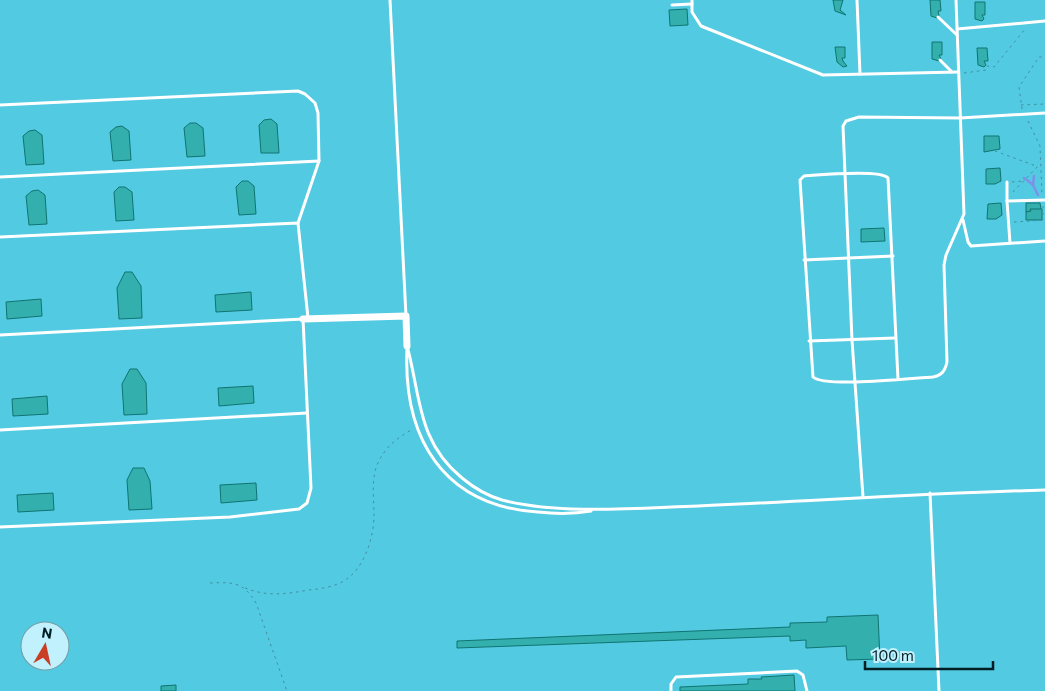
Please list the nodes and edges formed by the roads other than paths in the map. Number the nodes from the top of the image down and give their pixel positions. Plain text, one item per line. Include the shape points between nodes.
1 (390, 0) edge
2 (858, 0) edge
3 (956, 0) edge
4 (692, 2) edge
5 (672, 5) dead end
6 (938, 17) dead end
7 (1045, 21) edge
8 (957, 29) junction
9 (957, 35) junction
10 (940, 60) dead end
11 (952, 72) junction
12 (958, 72) junction
13 (860, 74) junction
14 (0, 105) edge
15 (1045, 113) edge
16 (960, 118) junction
17 (319, 161) junction
18 (844, 174) junction
19 (0, 177) edge
20 (1007, 182) dead end
21 (1007, 200) junction
22 (1044, 200) edge
23 (963, 220) junction
24 (298, 223) junction
25 (0, 237) edge
26 (1045, 241) edge
27 (1010, 244) junction
28 (893, 256) junction
29 (848, 258) junction
30 (804, 260) junction
31 (406, 316) junction
32 (305, 319) junction
33 (0, 335) edge
34 (896, 338) junction
35 (852, 340) junction
36 (809, 342) junction
37 (407, 346) junction
38 (898, 379) junction
39 (857, 382) junction
40 (307, 413) junction
41 (0, 430) edge
42 (1045, 490) edge
43 (930, 493) junction
44 (863, 497) junction
45 (598, 510) junction
46 (0, 527) edge
47 (671, 691) edge
48 (807, 691) edge
49 (939, 691) edge

1 - 31 lane
2 - 13 lane
3 - 8 lane
4 - 5 lane
4 - 13 lane via 696,20 717,34 815,73
6 - 9 lane
7 - 8 lane
8 - 9 lane
9 - 12 lane
10 - 11 lane
11 - 12 lane
11 - 13 lane
12 - 16 lane
14 - 17 lane via 298,91 306,94 318,113
15 - 16 lane
16 - 18 lane via 852,118 843,126
16 - 23 lane
17 - 19 lane
17 - 24 lane
18 - 28 lane via 887,176
18 - 29 lane
18 - 30 lane via 804,176 800,180
20 - 21 lane
21 - 22 lane
21 - 27 lane
23 - 27 lane via 972,246
23 - 38 lane via 944,265 947,356 944,372 933,377
24 - 25 lane
24 - 32 lane
26 - 27 lane
28 - 29 lane
28 - 34 lane
29 - 30 lane
29 - 35 lane
30 - 36 lane
31 - 32 street
31 - 37 street
32 - 33 lane
32 - 40 lane
34 - 35 lane
34 - 38 lane
35 - 36 lane
35 - 39 lane
36 - 39 lane via 811,373 816,380
37 - 45 lane via 427,432 445,461 461,477 501,500
37 - 45 lane via 409,392 417,426 442,471 477,498 500,506 531,512
38 - 39 lane
39 - 44 lane
40 - 41 lane
40 - 46 lane via 311,488 307,503 299,509 230,517
42 - 43 lane
43 - 44 lane
43 - 49 lane
44 - 45 lane
47 - 48 lane via 676,676 797,671 803,675

